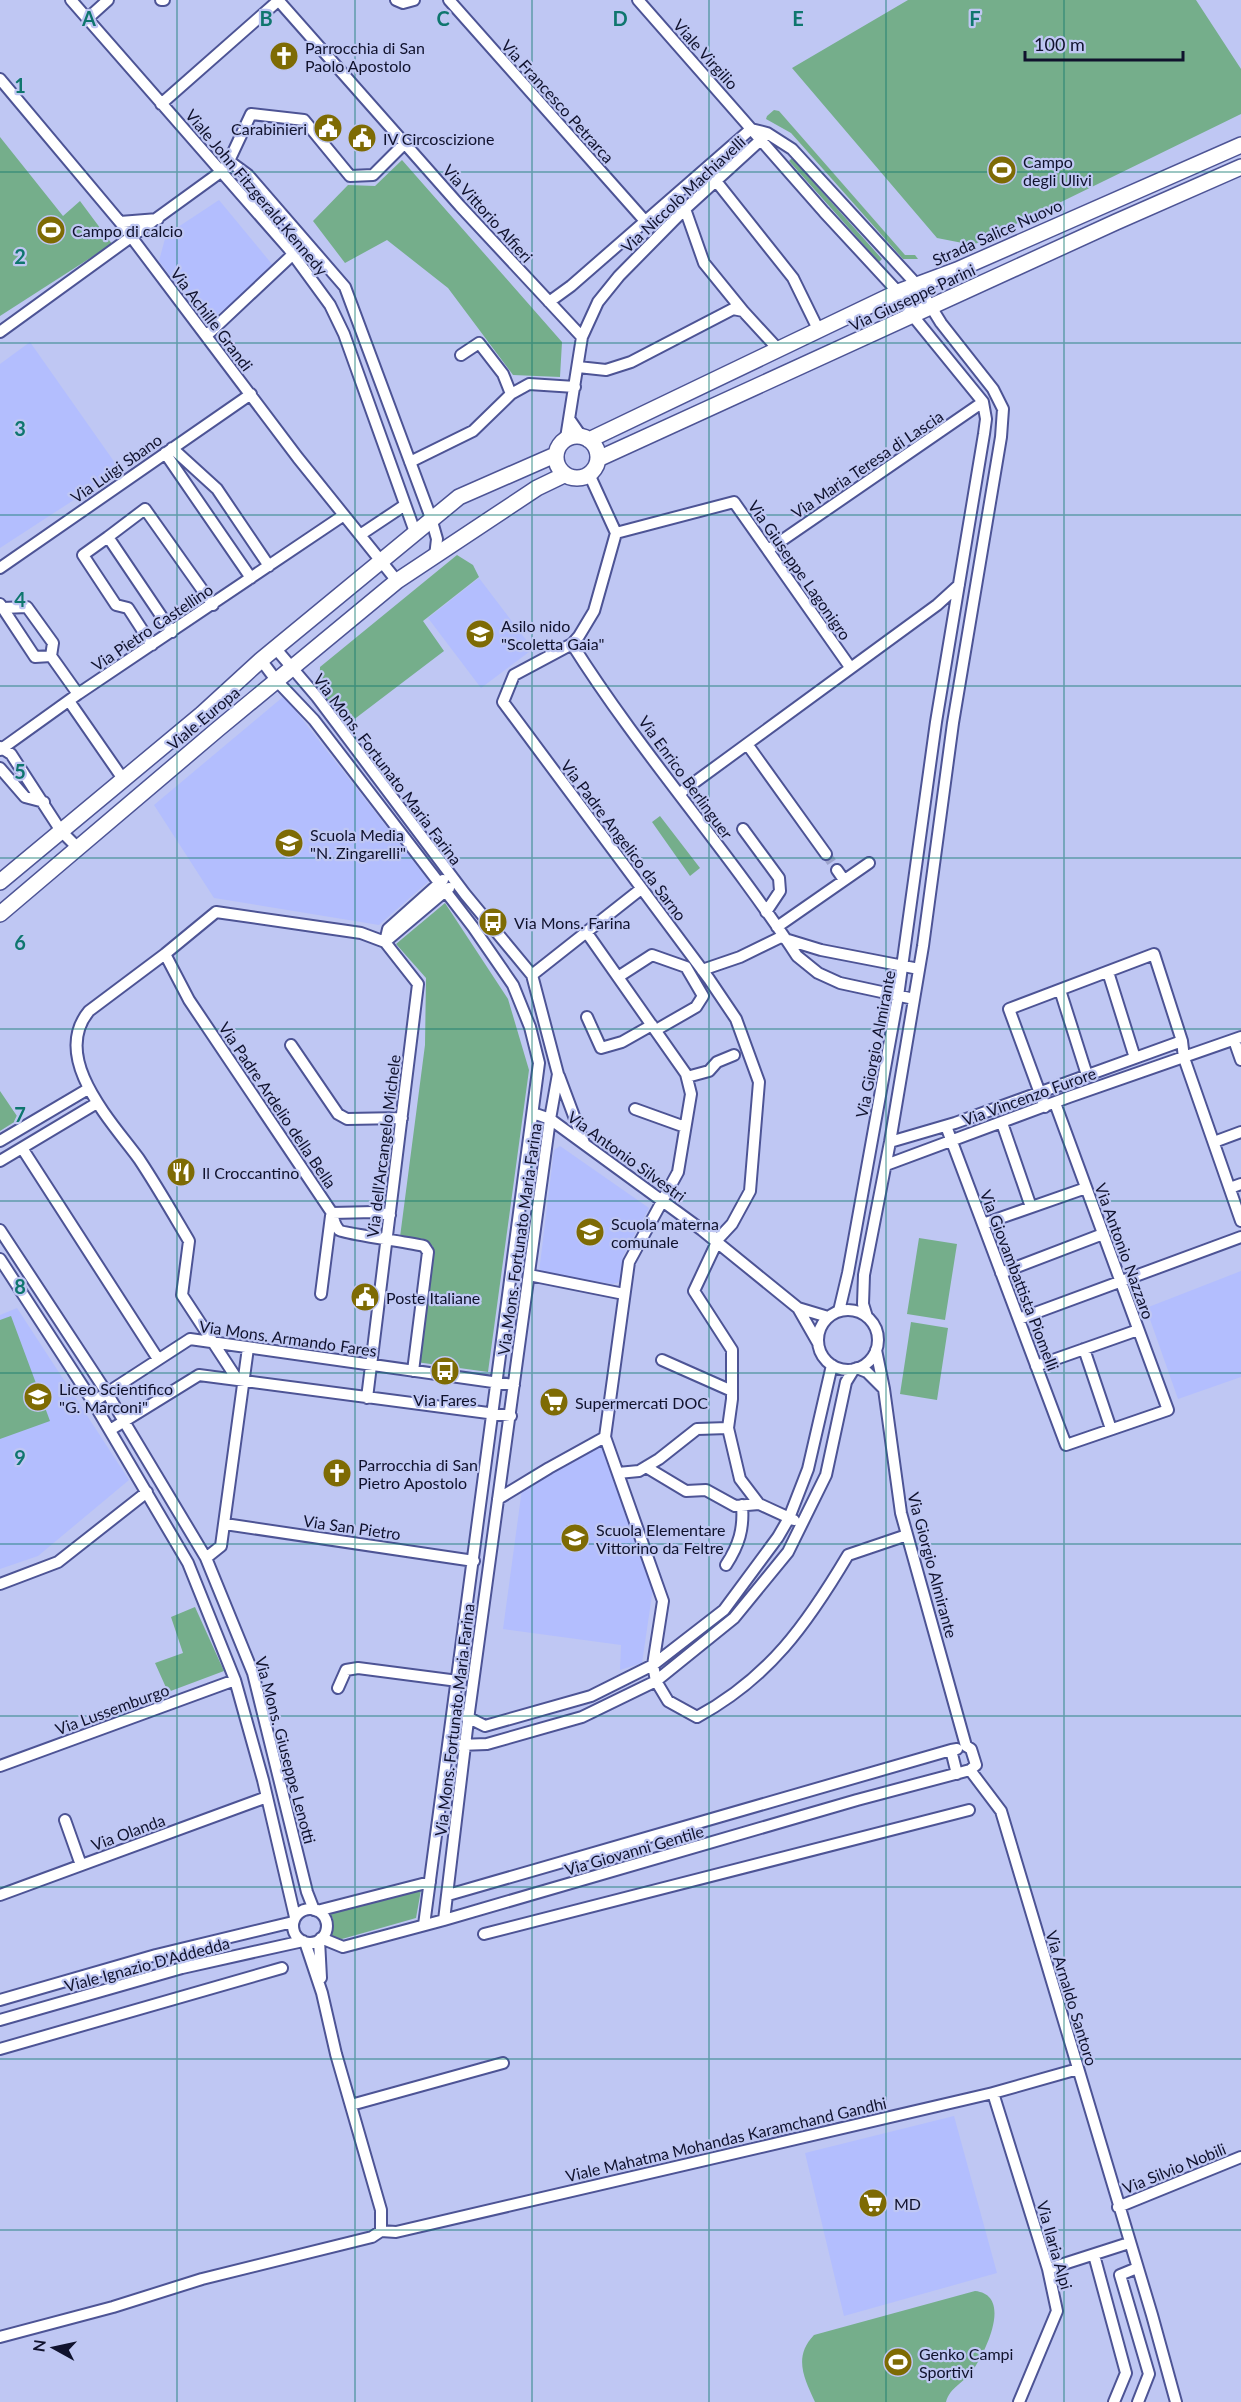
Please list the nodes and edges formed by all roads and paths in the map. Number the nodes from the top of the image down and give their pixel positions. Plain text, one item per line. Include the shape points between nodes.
1 (70, 0) edge
2 (108, 0) edge
3 (279, 0) edge
4 (396, 0) edge
5 (414, 0) edge
6 (449, 0) edge
7 (638, 0) edge
8 (87, 19) junction
9 (0, 79) edge
10 (161, 104) junction
11 (751, 129) junction
12 (764, 137) junction
13 (405, 143) junction
14 (1241, 145) edge
15 (209, 157) junction
16 (1213, 157) junction
17 (230, 161) junction
18 (1241, 167) edge
19 (222, 171) junction
20 (1220, 176) junction
21 (716, 181) junction
22 (685, 209) junction
23 (159, 219) junction
24 (645, 221) junction
25 (120, 222) junction
26 (131, 238) junction
27 (306, 242) junction
28 (294, 255) junction
29 (918, 286) junction
30 (898, 292) junction
31 (549, 302) junction
32 (932, 308) junction
33 (743, 311) junction
34 (913, 316) junction
35 (818, 329) junction
36 (0, 332) edge
37 (206, 336) junction
38 (582, 337) junction
39 (778, 349) junction
40 (461, 355) dead end
41 (578, 367) junction
42 (575, 387) junction
43 (250, 394) junction
44 (511, 394) junction
45 (983, 402) junction
46 (579, 438) junction
47 (169, 450) junction
48 (555, 454) junction
49 (598, 459) junction
50 (410, 462) junction
51 (589, 474) junction
52 (564, 475) junction
53 (405, 505) junction
54 (232, 512) junction
55 (344, 515) junction
56 (431, 518) junction
57 (214, 524) junction
58 (415, 532) junction
59 (616, 533) junction
60 (360, 535) junction
61 (108, 537) junction
62 (768, 550) junction
63 (435, 556) junction
64 (381, 561) junction
65 (269, 566) junction
66 (0, 568) edge
67 (252, 578) junction
68 (397, 580) junction
69 (960, 583) junction
70 (213, 604) junction
71 (938, 605) junction
72 (1, 606) edge
73 (954, 621) junction
74 (172, 632) junction
75 (572, 644) junction
76 (152, 645) junction
77 (276, 649) junction
78 (51, 656) junction
79 (261, 660) junction
80 (291, 668) junction
81 (850, 668) junction
82 (276, 680) junction
83 (74, 698) junction
84 (747, 744) junction
85 (0, 748) edge
86 (0, 768) edge
87 (123, 779) junction
88 (680, 793) junction
89 (44, 802) junction
90 (743, 829) dead end
91 (61, 831) junction
92 (78, 848) junction
93 (826, 854) tunnel mouth
94 (869, 863) dead end
95 (837, 870) tunnel mouth
96 (453, 878) junction
97 (844, 880) junction
98 (0, 882) edge
99 (442, 887) junction
100 (641, 889) junction
101 (766, 912) junction
102 (0, 914) edge
103 (587, 933) junction
104 (782, 934) junction
105 (385, 942) junction
106 (165, 954) junction
107 (903, 966) junction
108 (919, 969) junction
109 (702, 970) junction
110 (1108, 972) junction
111 (532, 975) junction
112 (618, 977) junction
113 (1060, 990) junction
114 (898, 996) junction
115 (914, 999) junction
116 (587, 1017) dead end
117 (654, 1027) junction
118 (1237, 1039) edge
119 (1182, 1041) junction
120 (291, 1045) dead end
121 (734, 1055) dead end
122 (1135, 1058) junction
123 (1184, 1058) junction
124 (1241, 1060) edge
125 (558, 1074) junction
126 (1087, 1075) junction
127 (687, 1077) junction
128 (88, 1089) junction
129 (1040, 1093) junction
130 (98, 1103) junction
131 (1050, 1105) junction
132 (635, 1109) dead end
133 (532, 1113) junction
134 (402, 1118) junction
135 (550, 1119) junction
136 (1002, 1123) junction
137 (685, 1126) junction
138 (946, 1126) junction
139 (20, 1129) junction
140 (1241, 1132) edge
141 (951, 1140) junction
142 (0, 1141) edge
143 (890, 1142) junction
144 (1214, 1142) junction
145 (584, 1144) junction
146 (25, 1146) junction
147 (0, 1161) edge
148 (886, 1165) junction
149 (1241, 1184) edge
150 (1086, 1188) junction
151 (1230, 1188) junction
152 (661, 1200) junction
153 (1031, 1207) junction
154 (332, 1213) junction
155 (390, 1215) junction
156 (1241, 1221) edge
157 (983, 1224) junction
158 (0, 1230) edge
159 (702, 1230) junction
160 (1103, 1234) junction
161 (1241, 1237) edge
162 (387, 1238) junction
163 (717, 1242) junction
164 (0, 1259) edge
165 (1001, 1273) junction
166 (529, 1275) junction
167 (1120, 1281) junction
168 (321, 1294) dead end
169 (624, 1294) junction
170 (798, 1308) junction
171 (839, 1311) junction
172 (828, 1317) junction
173 (867, 1317) junction
174 (1018, 1319) junction
175 (1138, 1330) junction
176 (211, 1342) junction
177 (818, 1343) junction
178 (248, 1348) junction
179 (1084, 1349) junction
180 (876, 1350) junction
181 (158, 1359) junction
182 (662, 1360) dead end
183 (372, 1365) junction
184 (832, 1365) junction
185 (1036, 1366) junction
186 (856, 1369) junction
187 (413, 1371) junction
188 (240, 1379) junction
189 (497, 1383) junction
190 (514, 1385) junction
191 (884, 1389) junction
192 (732, 1391) junction
193 (107, 1392) junction
194 (368, 1398) junction
195 (93, 1402) junction
196 (493, 1414) junction
197 (511, 1416) junction
198 (124, 1421) junction
199 (728, 1428) junction
200 (1111, 1429) junction
201 (110, 1430) junction
202 (605, 1437) junction
203 (646, 1467) junction
204 (618, 1473) junction
205 (147, 1492) junction
206 (498, 1499) junction
207 (759, 1504) junction
208 (742, 1505) junction
209 (789, 1518) junction
210 (225, 1524) junction
211 (802, 1525) junction
212 (907, 1535) junction
213 (206, 1558) junction
214 (474, 1561) junction
215 (726, 1565) dead end
216 (0, 1584) edge
217 (653, 1665) junction
218 (236, 1680) junction
219 (458, 1681) junction
220 (656, 1681) junction
221 (338, 1688) dead end
222 (454, 1710) junction
223 (469, 1718) junction
224 (450, 1744) junction
225 (465, 1745) junction
226 (966, 1746) junction
227 (951, 1750) junction
228 (0, 1766) edge
229 (970, 1770) junction
230 (957, 1774) junction
231 (267, 1797) junction
232 (969, 1810) dead end
233 (65, 1820) dead end
234 (81, 1865) junction
235 (430, 1882) junction
236 (0, 1895) edge
237 (448, 1895) junction
238 (316, 1910) junction
239 (294, 1920) junction
240 (444, 1920) junction
241 (424, 1925) junction
242 (484, 1934) dead end
243 (320, 1939) junction
244 (304, 1942) junction
245 (282, 1968) dead end
246 (60, 1982) junction
247 (322, 1993) junction
248 (0, 2000) edge
249 (66, 2001) junction
250 (0, 2020) edge
251 (0, 2049) edge
252 (503, 2063) dead end
253 (1078, 2069) junction
254 (993, 2093) junction
255 (351, 2105) junction
256 (1241, 2157) edge
257 (1118, 2207) junction
258 (381, 2230) junction
259 (1129, 2243) junction
260 (1094, 2255) junction
261 (1137, 2268) junction
262 (1048, 2269) junction
263 (0, 2337) edge
264 (1019, 2402) edge
265 (1113, 2402) edge
266 (1138, 2402) edge
267 (1176, 2402) edge

1 - 8 street, Viale John Fitzgerald Kennedy
2 - 8 street
3 - 10 street
3 - 13 street, Via Vittorio Alfieri
4 - 5 street
6 - 24 street, Via Francesco Petrarca
7 - 11 street, Viale Virgilio
8 - 10 street, Viale John Fitzgerald Kennedy
9 - 25 street, Via Achille Grandi
10 - 15 street, Viale John Fitzgerald Kennedy
11 - 12 street, Viale Virgilio
11 - 24 street, Via Niccolò Machiavelli
12 - 21 street, Via Niccolò Machiavelli
12 - 29 street via 792,149
12 - 30 street, Viale Virgilio
13 - 17 street via 373,176 350,176 304,120 251,114
13 - 31 street, Via Vittorio Alfieri
14 - 16 street, Strada Salice Nuovo
15 - 17 street
15 - 19 street, Viale John Fitzgerald Kennedy
16 - 20 street
16 - 29 street, Strada Salice Nuovo
17 - 19 street
17 - 27 street, Viale John Fitzgerald Kennedy via 248,175
18 - 20 street, Via Giuseppe Parini
19 - 23 street
19 - 28 street, Viale John Fitzgerald Kennedy
20 - 32 street, Via Giuseppe Parini
21 - 22 street, Via Niccolò Machiavelli
21 - 35 street via 793,278
22 - 33 street via 704,263
22 - 38 street, Via Niccolò Machiavelli via 597,302
23 - 25 street
23 - 26 street
24 - 31 street, Via Niccolò Machiavelli
25 - 26 street, Via Achille Grandi
26 - 36 street
26 - 37 street, Via Achille Grandi
27 - 28 street
27 - 50 street, Viale John Fitzgerald Kennedy via 345,287
28 - 37 street
28 - 53 street, Viale John Fitzgerald Kennedy via 330,305 344,334
29 - 30 street, Strada Salice Nuovo
29 - 32 street
30 - 34 street, Viale Virgilio
30 - 35 street, Via Giuseppe Parini
31 - 38 street, Via Vittorio Alfieri
32 - 34 street, Via Giuseppe Parini
32 - 108 street via 993,389 1003,409 1003,420 953,723
33 - 39 street
33 - 41 street via 733,309 631,362 606,370
34 - 45 street, Viale Virgilio
34 - 49 street, Via Giuseppe Parini
35 - 39 street, Via Giuseppe Parini
37 - 43 street, Via Achille Grandi
38 - 41 street
39 - 46 street, Via Giuseppe Parini
40 - 44 street via 479,343 503,374
41 - 42 street
42 - 44 street via 530,384
42 - 46 street via 570,420
43 - 47 street, Via Luigi Sbano
43 - 55 street, Via Achille Grandi
44 - 50 street via 473,431
45 - 62 street, Via Maria Teresa di Lascia
45 - 69 street via 985,426
46 - 48 street via 559,445
46 - 49 street via 596,449
47 - 54 street via 217,489
47 - 57 street
47 - 66 street, Via Luigi Sbano
48 - 52 street
48 - 56 street via 459,497
49 - 51 street
50 - 56 street, Viale John Fitzgerald Kennedy
51 - 52 street via 577,478
51 - 59 street
52 - 63 street via 537,488
53 - 58 street, Viale John Fitzgerald Kennedy
53 - 60 street
54 - 57 street
54 - 65 street
55 - 60 street, Via Achille Grandi
55 - 65 street, Via Pietro Castellino
56 - 58 street
56 - 63 street, Viale John Fitzgerald Kennedy via 437,539
57 - 67 street
58 - 64 street, Viale Europa
59 - 62 street, Via Giuseppe Lagonigro via 734,502
59 - 75 street, Via Padre Angelico da Sarno via 594,611
60 - 64 street, Via Achille Grandi
61 - 70 street via 145,509
61 - 74 street
61 - 76 street via 83,555 116,605 128,608
62 - 81 street, Via Giuseppe Lagonigro
63 - 68 street, Viale Europa
64 - 68 street, Via Achille Grandi
64 - 77 street, Viale Europa
65 - 67 street, Via Pietro Castellino
67 - 70 street, Via Pietro Castellino
68 - 80 street, Viale Europa
69 - 71 street
69 - 73 street
70 - 74 street, Via Pietro Castellino
71 - 73 street
71 - 81 street
72 - 78 street via 35,657
72 - 78 street via 27,607 53,643
73 - 107 street via 936,722
74 - 76 street, Via Pietro Castellino
75 - 88 street, Via Enrico Berlinguer
75 - 100 street, Via Padre Angelico da Sarno via 514,675 502,702
76 - 83 street, Via Pietro Castellino
77 - 79 street, Viale Europa
77 - 80 street, Via Mons. Fortunato Maria Farina
78 - 83 street
79 - 82 street, Via Mons. Fortunato Maria Farina
79 - 87 street, Viale Europa
80 - 82 street, Viale Europa
80 - 96 street, Via Mons. Fortunato Maria Farina
81 - 84 street
82 - 92 street, Viale Europa
82 - 99 street, Via Mons. Fortunato Maria Farina via 314,720
83 - 85 street, Via Pietro Castellino
83 - 87 street
84 - 88 street
84 - 93 street
85 - 89 street via 11,754
86 - 89 street via 25,797
87 - 91 street, Viale Europa
88 - 101 street, Via Enrico Berlinguer
89 - 91 street
90 - 101 street via 779,878 780,891
91 - 92 street
91 - 98 street, Viale Europa
92 - 102 street, Viale Europa
94 - 97 street
95 - 97 street
96 - 99 street
96 - 111 street, Via Mons. Fortunato Maria Farina
97 - 104 street
99 - 105 street via 388,928
99 - 133 street, Via Mons. Fortunato Maria Farina via 513,985 530,1027 539,1063
100 - 103 street
100 - 109 street, Via Padre Angelico da Sarno
101 - 104 street, Via Enrico Berlinguer
103 - 111 street
103 - 112 street
104 - 107 street via 822,950
104 - 109 street via 740,957
104 - 114 street, Via Enrico Berlinguer via 797,956 818,973 840,983
105 - 106 street via 361,933 216,912
105 - 134 street, Via dell'Arcangelo Michele via 418,984
106 - 128 street via 81,1020 75,1038
106 - 154 street, Via Padre Ardelio della Bella via 189,1000
107 - 108 street, Via Giorgio Almirante
107 - 114 street, Via Giorgio Almirante
108 - 115 street, Via Giorgio Almirante
109 - 159 street, Via Padre Angelico da Sarno via 736,1019 759,1083 750,1191 732,1224 718,1239
110 - 113 street
110 - 119 street via 1154,954
110 - 122 street
111 - 125 street, Via Mons. Fortunato Maria Farina
112 - 117 street
112 - 117 street via 652,955 686,967 703,996 696,1007
113 - 126 street
113 - 129 street, Via Antonio Nazzaro via 1009,1009
114 - 115 street, Via Enrico Berlinguer
114 - 171 street, Via Giorgio Almirante
115 - 143 street, Via Giorgio Almirante
116 - 117 street via 601,1048
117 - 127 street
118 - 123 street, Via Vincenzo Furore
118 - 124 street
119 - 122 street, Via Vincenzo Furore
119 - 123 street
120 - 134 street via 338,1114 347,1119
121 - 127 street via 717,1062 709,1071
122 - 126 street, Via Vincenzo Furore
123 - 131 street, Via Vincenzo Furore
123 - 144 street
125 - 135 street, Via Mons. Fortunato Maria Farina
125 - 145 street
126 - 129 street, Via Vincenzo Furore
127 - 137 street via 691,1094
128 - 130 street
128 - 139 street
129 - 131 street, Via Antonio Nazzaro
129 - 138 street, Via Vincenzo Furore
130 - 146 street
130 - 176 street via 140,1161 189,1241 182,1295
131 - 136 street, Via Vincenzo Furore
131 - 150 street, Via Antonio Nazzaro
132 - 137 street
133 - 135 street, Via Antonio Silvestri
133 - 189 street, Via Mons. Fortunato Maria Farina
134 - 155 street, Via dell'Arcangelo Michele
135 - 145 street, Via Antonio Silvestri
135 - 166 street, Via Mons. Fortunato Maria Farina
136 - 141 street, Via Vincenzo Furore
136 - 153 street
137 - 152 street via 678,1172
138 - 141 street, Via Giovambattista Piomelli
138 - 143 street, Via Vincenzo Furore
139 - 142 street
139 - 146 street
140 - 144 street
141 - 148 street, Via Vincenzo Furore
141 - 157 street, Via Giovambattista Piomelli
143 - 148 street, Via Giorgio Almirante
144 - 151 street
145 - 152 street, Via Antonio Silvestri
146 - 147 street
146 - 181 street
148 - 173 street, Via Giorgio Almirante via 864,1275 863,1304
149 - 151 street
150 - 153 street
150 - 160 street, Via Antonio Nazzaro
151 - 156 street
152 - 159 street, Via Antonio Silvestri
152 - 169 street via 629,1262
153 - 157 street
154 - 155 street
154 - 162 street, Via Padre Ardelio della Bella via 345,1234
154 - 168 street
155 - 162 street, Via dell'Arcangelo Michele
157 - 165 street, Via Giovambattista Piomelli
158 - 193 street, Via Mons. Giuseppe Lenotti
159 - 163 street, Via Antonio Silvestri
160 - 165 street
160 - 167 street, Via Antonio Nazzaro
161 - 167 street
162 - 183 street, Via dell'Arcangelo Michele
162 - 187 street via 424,1246 428,1252
163 - 170 street, Via Antonio Silvestri
163 - 192 street via 694,1291 732,1350
164 - 195 street
165 - 174 street, Via Giovambattista Piomelli
166 - 169 street
166 - 190 street, Via Mons. Fortunato Maria Farina
167 - 174 street
167 - 175 street, Via Antonio Nazzaro
169 - 202 street
170 - 172 street, Via Antonio Silvestri
170 - 177 street, Via Antonio Silvestri
171 - 172 street
171 - 173 street via 849,1310
172 - 177 street
173 - 180 street via 876,1330
174 - 185 street, Via Giovambattista Piomelli
175 - 179 street
175 - 200 street, Via Antonio Nazzaro via 1168,1410
176 - 178 street, Via Mons. Armando Fares
176 - 181 street, Via Mons. Armando Fares via 190,1339
176 - 188 street
177 - 184 street via 823,1357
178 - 183 street, Via Mons. Armando Fares
178 - 188 street
179 - 185 street
179 - 200 street
180 - 186 street via 867,1363
180 - 191 street, Via Giorgio Almirante
181 - 193 street, Via Mons. Armando Fares
182 - 192 street
183 - 187 street, Via Mons. Armando Fares
183 - 194 street, Via dell'Arcangelo Michele
184 - 186 street
184 - 209 street via 808,1468
185 - 200 street, Via Giovambattista Piomelli via 1066,1445
186 - 191 street via 867,1372
186 - 211 street via 846,1382 826,1475
187 - 189 street, Via Mons. Armando Fares
188 - 194 street
188 - 198 street via 199,1375
188 - 210 street
189 - 190 street, Via Mons. Armando Fares
189 - 196 street, Via Mons. Fortunato Maria Farina
190 - 197 street, Via Mons. Fortunato Maria Farina
191 - 212 street, Via Giorgio Almirante
192 - 199 street
193 - 195 street, Via Mons. Armando Fares
193 - 198 street, Via Mons. Giuseppe Lenotti
194 - 196 street
195 - 201 street
196 - 197 street
196 - 214 street, Via Mons. Fortunato Maria Farina
197 - 206 street, Via Mons. Fortunato Maria Farina
198 - 201 street
198 - 213 street, Via Mons. Giuseppe Lenotti
199 - 203 street via 697,1429
199 - 207 street via 740,1479
201 - 205 street
202 - 204 street
202 - 206 street
203 - 204 street
203 - 208 street via 686,1491 706,1490 735,1506
204 - 217 street via 663,1601
205 - 216 street via 58,1562
205 - 218 street via 188,1563
206 - 223 street, Via Mons. Fortunato Maria Farina
207 - 208 street
207 - 209 street
208 - 215 street via 737,1548
209 - 211 street
209 - 217 street via 724,1610
210 - 213 street via 222,1546
210 - 214 street, Via San Pietro
211 - 220 street via 788,1552 734,1618
212 - 220 street via 848,1555 791,1641 758,1676 721,1704 697,1717 668,1701
212 - 226 street, Via Giorgio Almirante
213 - 238 street, Via Mons. Giuseppe Lenotti via 253,1673 307,1892
214 - 219 street, Via Mons. Fortunato Maria Farina
217 - 220 street
217 - 223 street via 591,1696 485,1726
218 - 228 street, Via Lussemburgo
218 - 231 street
219 - 221 street via 358,1668 346,1670
219 - 222 street, Via Mons. Fortunato Maria Farina
220 - 225 street via 582,1717 488,1744
222 - 223 street
222 - 224 street, Via Mons. Fortunato Maria Farina
223 - 225 street, Via Mons. Fortunato Maria Farina
224 - 225 street
224 - 235 street, Via Mons. Fortunato Maria Farina
225 - 237 street, Via Mons. Fortunato Maria Farina
226 - 227 street, Via Giovanni Gentile
226 - 229 street, Via Giorgio Almirante via 971,1749 976,1765
227 - 230 street
227 - 237 street, Via Giovanni Gentile
229 - 230 street, Via Giovanni Gentile
229 - 253 street, Via Arnaldo Santoro via 1000,1811
230 - 240 street, Via Giovanni Gentile
231 - 234 street, Via Olanda
231 - 239 street
232 - 242 street
233 - 234 street
234 - 236 street, Via Olanda
235 - 238 street
235 - 241 street, Via Mons. Fortunato Maria Farina
237 - 240 street, Via Mons. Fortunato Maria Farina
238 - 239 street via 303,1910
238 - 243 street via 326,1924
239 - 244 street via 295,1934
239 - 246 street, Viale Ignazio D'Addedda
240 - 241 street, Via Giovanni Gentile
241 - 243 street, Via Giovanni Gentile via 343,1947
243 - 244 street
243 - 247 street
244 - 247 street
244 - 249 street, Viale Ignazio D'Addedda via 205,1962
245 - 251 street
246 - 248 street, Viale Ignazio D'Addedda
246 - 249 street
247 - 255 street
249 - 250 street, Viale Ignazio D'Addedda
252 - 255 street
253 - 254 street, Viale Mahatma Mohandas Karamchand Gandhi
253 - 257 street, Via Arnaldo Santoro
254 - 258 street, Viale Mahatma Mohandas Karamchand Gandhi via 396,2232
254 - 262 street, Via Ilaria Alpi
255 - 258 street via 381,2210
256 - 257 street, Via Silvio Nobili
257 - 259 street, Via Arnaldo Santoro
258 - 263 street, Viale Mahatma Mohandas Karamchand Gandhi via 372,2237 202,2279
259 - 260 street
259 - 261 street, Via Arnaldo Santoro
260 - 262 street
260 - 265 street via 1126,2373
261 - 266 street via 1120,2275 1149,2374
261 - 267 street, Via Arnaldo Santoro
262 - 264 street, Via Ilaria Alpi via 1057,2311

